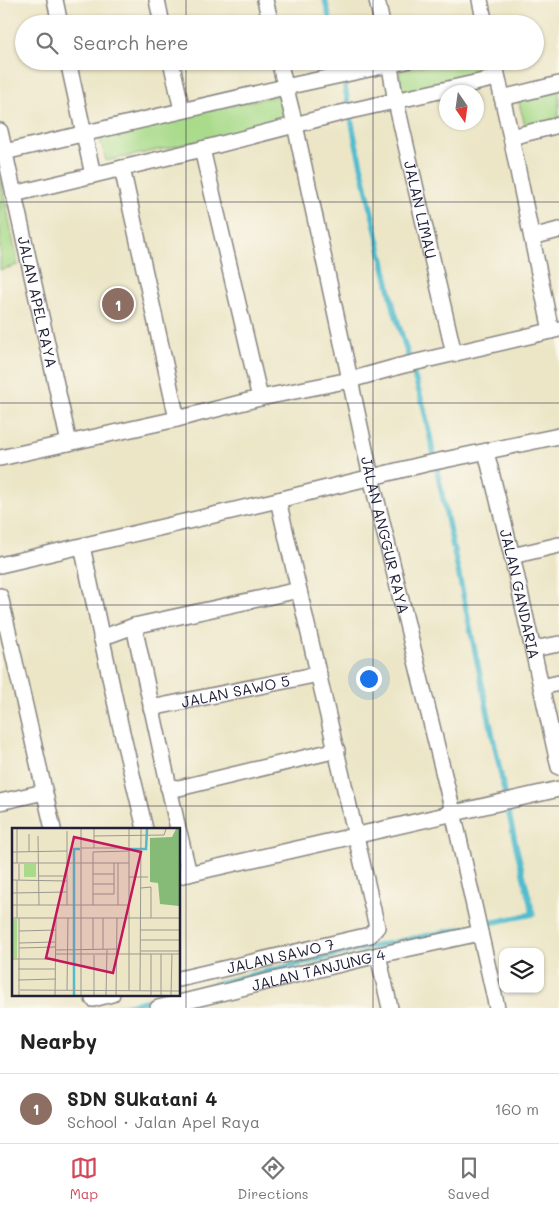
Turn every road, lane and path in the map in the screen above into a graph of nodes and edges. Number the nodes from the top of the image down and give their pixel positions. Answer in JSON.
{"nodes":[{"id":1,"x":55,"y":0,"type":"edge"},
{"id":2,"x":157,"y":0,"type":"edge"},
{"id":3,"x":265,"y":0,"type":"edge"},
{"id":4,"x":377,"y":0,"type":"edge"},
{"id":5,"x":485,"y":1,"type":"edge"},
{"id":6,"x":58,"y":15,"type":"edge"},
{"id":7,"x":160,"y":15,"type":"edge"},
{"id":8,"x":269,"y":15,"type":"edge"},
{"id":9,"x":380,"y":15,"type":"edge"},
{"id":10,"x":485,"y":15,"type":"edge"},
{"id":11,"x":70,"y":70,"type":"edge"},
{"id":12,"x":173,"y":70,"type":"edge"},
{"id":13,"x":281,"y":70,"type":"edge"},
{"id":14,"x":360,"y":70,"type":"edge"},
{"id":15,"x":391,"y":70,"type":"edge"},
{"id":16,"x":496,"y":70,"type":"edge"},
{"id":17,"x":497,"y":78,"type":"junction"},
{"id":18,"x":559,"y":84,"type":"edge"},
{"id":19,"x":285,"y":87,"type":"junction"},
{"id":20,"x":502,"y":98,"type":"junction"},
{"id":21,"x":396,"y":102,"type":"junction"},
{"id":22,"x":182,"y":110,"type":"junction"},
{"id":23,"x":295,"y":125,"type":"junction"},
{"id":24,"x":559,"y":125,"type":"edge"},
{"id":25,"x":0,"y":131,"type":"edge"},
{"id":26,"x":84,"y":133,"type":"junction"},
{"id":27,"x":511,"y":138,"type":"junction"},
{"id":28,"x":202,"y":149,"type":"junction"},
{"id":29,"x":2,"y":152,"type":"edge"},
{"id":30,"x":122,"y":168,"type":"junction"},
{"id":31,"x":94,"y":174,"type":"junction"},
{"id":32,"x":14,"y":194,"type":"junction"},
{"id":33,"x":559,"y":230,"type":"edge"},
{"id":34,"x":532,"y":237,"type":"junction"},
{"id":35,"x":555,"y":330,"type":"edge"},
{"id":36,"x":454,"y":354,"type":"junction"},
{"id":37,"x":350,"y":380,"type":"junction"},
{"id":38,"x":260,"y":398,"type":"junction"},
{"id":39,"x":177,"y":419,"type":"junction"},
{"id":40,"x":559,"y":436,"type":"edge"},
{"id":41,"x":69,"y":443,"type":"junction"},
{"id":42,"x":486,"y":452,"type":"junction"},
{"id":43,"x":0,"y":458,"type":"edge"},
{"id":44,"x":371,"y":477,"type":"junction"},
{"id":45,"x":278,"y":500,"type":"junction"},
{"id":46,"x":559,"y":545,"type":"edge"},
{"id":47,"x":82,"y":546,"type":"junction"},
{"id":48,"x":512,"y":556,"type":"junction"},
{"id":49,"x":0,"y":564,"type":"edge"},
{"id":50,"x":300,"y":590,"type":"junction"},
{"id":51,"x":0,"y":596,"type":"edge"},
{"id":52,"x":134,"y":626,"type":"junction"},
{"id":53,"x":101,"y":638,"type":"junction"},
{"id":54,"x":559,"y":644,"type":"edge"},
{"id":55,"x":533,"y":649,"type":"junction"},
{"id":56,"x":319,"y":674,"type":"junction"},
{"id":57,"x":559,"y":684,"type":"edge"},
{"id":58,"x":542,"y":687,"type":"junction"},
{"id":59,"x":151,"y":708,"type":"junction"},
{"id":60,"x":337,"y":750,"type":"junction"},
{"id":61,"x":559,"y":766,"type":"edge"},
{"id":62,"x":174,"y":787,"type":"junction"},
{"id":63,"x":559,"y":789,"type":"edge"},
{"id":64,"x":44,"y":792,"type":"junction"},
{"id":65,"x":0,"y":802,"type":"edge"},
{"id":66,"x":453,"y":812,"type":"junction"},
{"id":67,"x":53,"y":828,"type":"edge"},
{"id":68,"x":145,"y":828,"type":"edge"},
{"id":69,"x":178,"y":828,"type":"edge"},
{"id":70,"x":356,"y":835,"type":"junction"},
{"id":71,"x":180,"y":846,"type":"edge"},
{"id":72,"x":184,"y":875,"type":"edge"},
{"id":73,"x":478,"y":925,"type":"junction"},
{"id":74,"x":378,"y":955,"type":"junction"},
{"id":75,"x":180,"y":979,"type":"edge"},
{"id":76,"x":107,"y":996,"type":"edge"},
{"id":77,"x":94,"y":1001,"type":"edge"},
{"id":78,"x":158,"y":1008,"type":"edge"},
{"id":79,"x":390,"y":1008,"type":"edge"},
{"id":80,"x":497,"y":1008,"type":"edge"}],
"edges":[{"from":1,"to":6,"type":"street"},
{"from":2,"to":7,"type":"street"},
{"from":3,"to":8,"type":"street"},
{"from":4,"to":9,"type":"street"},
{"from":5,"to":10,"type":"street"},
{"from":11,"to":26,"type":"street"},
{"from":12,"to":22,"type":"street"},
{"from":13,"to":19,"type":"street","name":"JALAN ANGGUR RAYA"},
{"from":14,"to":19,"type":"street"},
{"from":15,"to":21,"type":"street","name":"JALAN LIMAU"},
{"from":16,"to":17,"type":"street"},
{"from":17,"to":20,"type":"street"},
{"from":17,"to":21,"type":"street"},
{"from":18,"to":20,"type":"street"},
{"from":19,"to":22,"type":"street"},
{"from":19,"to":23,"type":"street","name":"JALAN ANGGUR RAYA"},
{"from":20,"to":27,"type":"street"},
{"from":21,"to":23,"type":"street"},
{"from":21,"to":36,"type":"street","name":"JALAN LIMAU"},
{"from":22,"to":26,"type":"street"},
{"from":23,"to":28,"type":"street"},
{"from":23,"to":37,"type":"street","name":"JALAN ANGGUR RAYA"},
{"from":24,"to":27,"type":"street"},
{"from":25,"to":29,"type":"street","name":"JALAN APEL RAYA"},
{"from":26,"to":29,"type":"street"},
{"from":26,"to":31,"type":"street"},
{"from":27,"to":34,"type":"street"},
{"from":28,"to":30,"type":"street"},
{"from":28,"to":38,"type":"street"},
{"from":29,"to":32,"type":"street","name":"JALAN APEL RAYA"},
{"from":30,"to":31,"type":"street"},
{"from":30,"to":39,"type":"street"},
{"from":31,"to":32,"type":"street"},
{"from":32,"to":41,"type":"street","name":"JALAN APEL RAYA"},
{"from":33,"to":34,"type":"street"},
{"from":34,"to":35,"type":"street"},
{"from":35,"to":36,"type":"street"},
{"from":36,"to":37,"type":"street"},
{"from":37,"to":38,"type":"street"},
{"from":37,"to":44,"type":"street","name":"JALAN ANGGUR RAYA"},
{"from":38,"to":39,"type":"street"},
{"from":39,"to":41,"type":"street"},
{"from":40,"to":42,"type":"street"},
{"from":41,"to":43,"type":"street"},
{"from":42,"to":44,"type":"street"},
{"from":42,"to":48,"type":"street","name":"JALAN GANDARIA"},
{"from":44,"to":45,"type":"street"},
{"from":44,"to":66,"type":"street","name":"JALAN ANGGUR RAYA"},
{"from":45,"to":47,"type":"street"},
{"from":45,"to":50,"type":"street"},
{"from":46,"to":48,"type":"street"},
{"from":47,"to":49,"type":"street"},
{"from":47,"to":53,"type":"street"},
{"from":48,"to":55,"type":"street","name":"JALAN GANDARIA"},
{"from":50,"to":52,"type":"street"},
{"from":50,"to":56,"type":"street"},
{"from":51,"to":64,"type":"street"},
{"from":52,"to":53,"type":"street"},
{"from":52,"to":59,"type":"street"},
{"from":53,"to":68,"type":"street"},
{"from":54,"to":55,"type":"street"},
{"from":55,"to":58,"type":"street","name":"JALAN GANDARIA"},
{"from":56,"to":59,"type":"street","name":"JALAN SAWO 5"},
{"from":56,"to":60,"type":"street"},
{"from":57,"to":58,"type":"street"},
{"from":58,"to":61,"type":"street","name":"JALAN GANDARIA"},
{"from":59,"to":62,"type":"street"},
{"from":60,"to":62,"type":"street"},
{"from":60,"to":70,"type":"street"},
{"from":62,"to":69,"type":"street"},
{"from":63,"to":66,"type":"street"},
{"from":64,"to":65,"type":"street"},
{"from":64,"to":67,"type":"street"},
{"from":66,"to":70,"type":"street"},
{"from":66,"to":73,"type":"street","name":"JALAN ANGGUR RAYA"},
{"from":70,"to":72,"type":"street"},
{"from":70,"to":75,"type":"street","name":"JALAN SAWO 7"},
{"from":71,"to":72,"type":"street"},
{"from":73,"to":74,"type":"street","name":"JALAN TANJUNG 4"},
{"from":73,"to":80,"type":"street","name":"JALAN ANGGUR RAYA"},
{"from":74,"to":78,"type":"street","name":"JALAN TANJUNG 4"},
{"from":74,"to":79,"type":"street"},
{"from":76,"to":77,"type":"street"}]}
